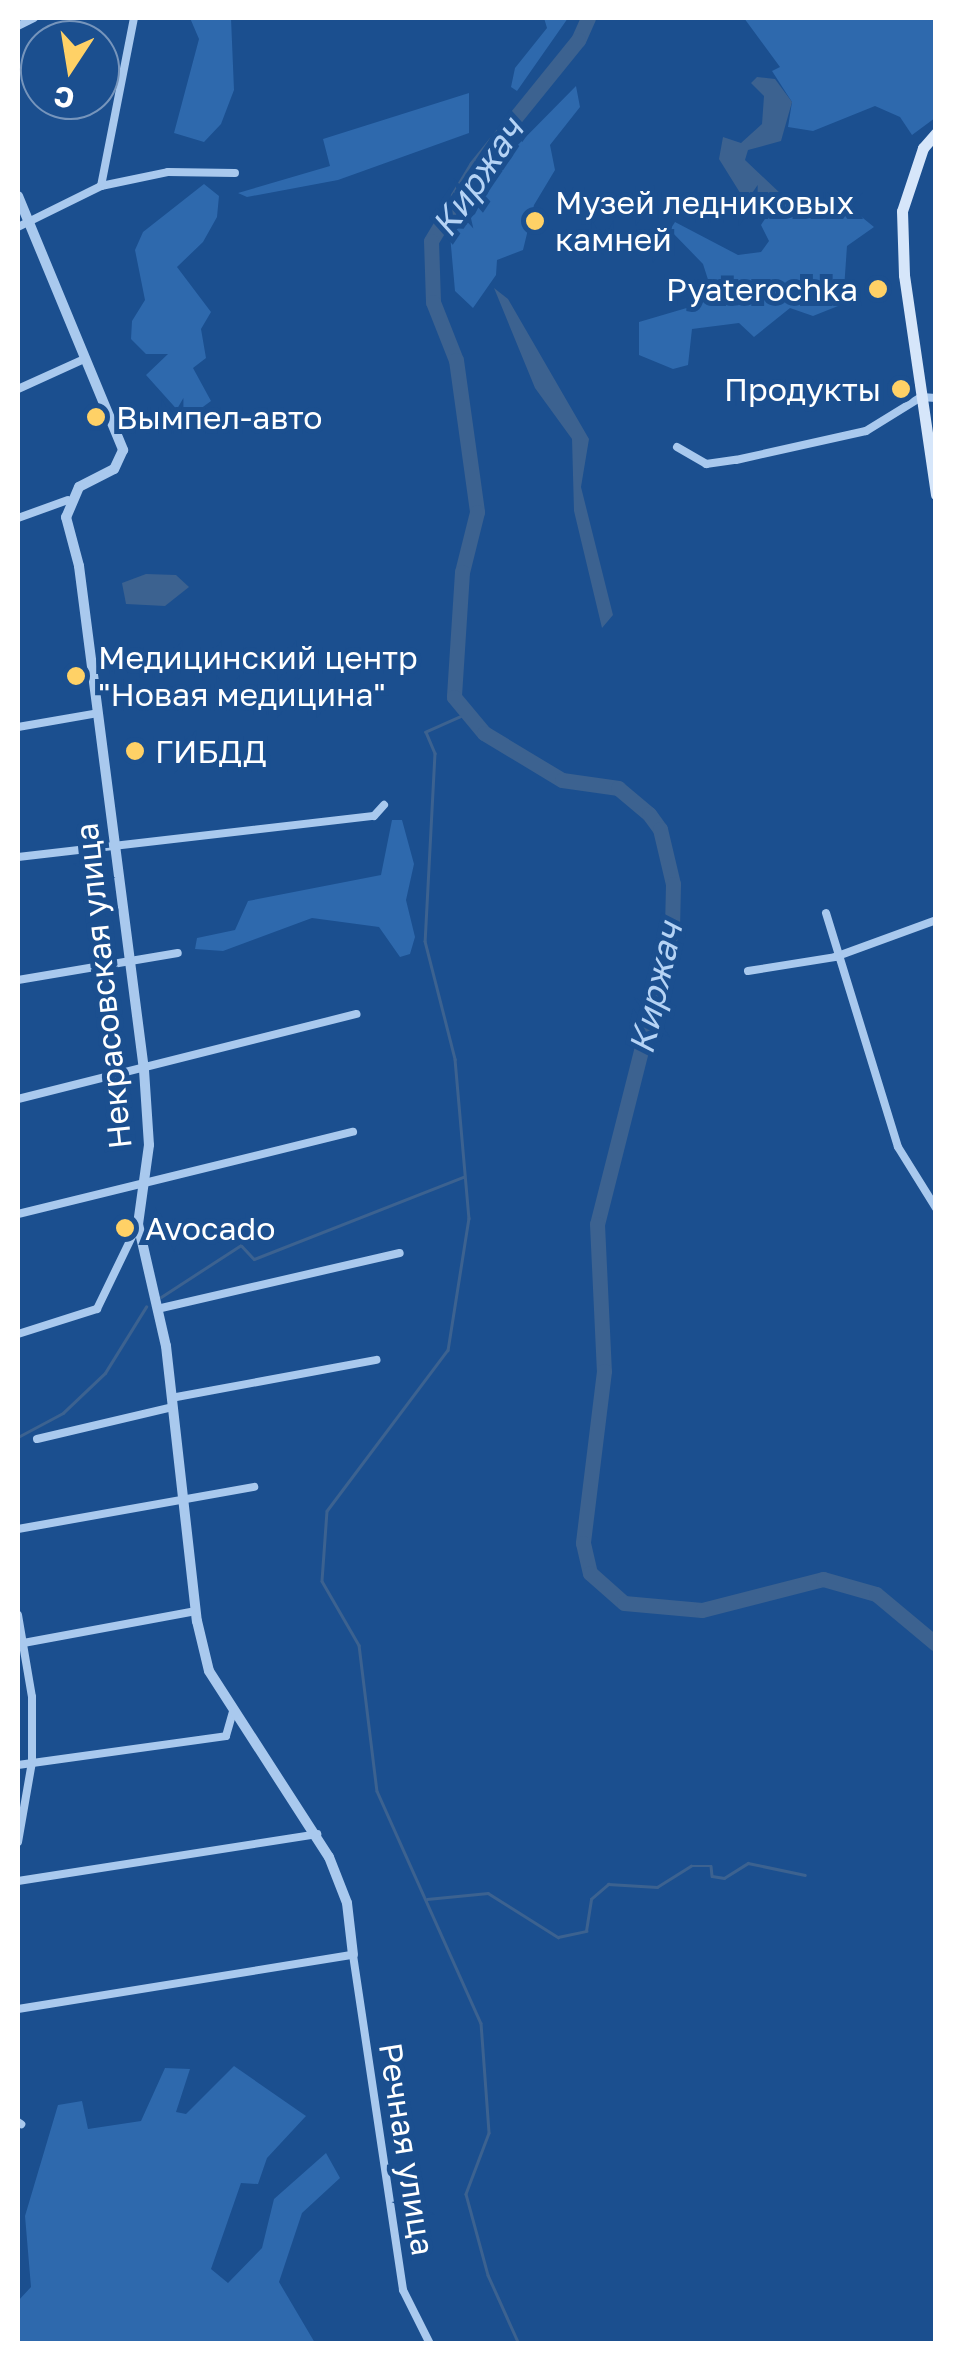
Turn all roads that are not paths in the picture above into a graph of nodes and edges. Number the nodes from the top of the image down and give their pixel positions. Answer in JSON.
{"nodes":[{"id":1,"x":34,"y":18,"type":"edge"},
{"id":2,"x":134,"y":18,"type":"edge"},
{"id":3,"x":18,"y":26,"type":"edge"},
{"id":4,"x":936,"y":133,"type":"edge"},
{"id":5,"x":235,"y":173,"type":"dead end"},
{"id":6,"x":101,"y":186,"type":"junction"},
{"id":7,"x":18,"y":196,"type":"edge"},
{"id":8,"x":30,"y":221,"type":"junction"},
{"id":9,"x":18,"y":227,"type":"edge"},
{"id":10,"x":82,"y":360,"type":"junction"},
{"id":11,"x":18,"y":389,"type":"edge"},
{"id":12,"x":921,"y":398,"type":"junction"},
{"id":13,"x":936,"y":398,"type":"edge"},
{"id":14,"x":677,"y":447,"type":"dead end"},
{"id":15,"x":936,"y":495,"type":"edge"},
{"id":16,"x":68,"y":500,"type":"junction"},
{"id":17,"x":18,"y":518,"type":"edge"},
{"id":18,"x":98,"y":713,"type":"junction"},
{"id":19,"x":18,"y":727,"type":"edge"},
{"id":20,"x":384,"y":805,"type":"dead end"},
{"id":21,"x":112,"y":845,"type":"junction"},
{"id":22,"x":18,"y":857,"type":"edge"},
{"id":23,"x":826,"y":912,"type":"dead end"},
{"id":24,"x":936,"y":920,"type":"edge"},
{"id":25,"x":178,"y":953,"type":"dead end"},
{"id":26,"x":836,"y":958,"type":"junction"},
{"id":27,"x":128,"y":963,"type":"junction"},
{"id":28,"x":748,"y":971,"type":"dead end"},
{"id":29,"x":18,"y":980,"type":"edge"},
{"id":30,"x":357,"y":1014,"type":"dead end"},
{"id":31,"x":144,"y":1070,"type":"junction"},
{"id":32,"x":18,"y":1099,"type":"edge"},
{"id":33,"x":353,"y":1132,"type":"dead end"},
{"id":34,"x":147,"y":1178,"type":"junction"},
{"id":35,"x":936,"y":1208,"type":"edge"},
{"id":36,"x":18,"y":1214,"type":"edge"},
{"id":37,"x":138,"y":1224,"type":"junction"},
{"id":38,"x":400,"y":1253,"type":"dead end"},
{"id":39,"x":157,"y":1309,"type":"junction"},
{"id":40,"x":18,"y":1334,"type":"edge"},
{"id":41,"x":377,"y":1360,"type":"dead end"},
{"id":42,"x":172,"y":1402,"type":"junction"},
{"id":43,"x":37,"y":1439,"type":"dead end"},
{"id":44,"x":254,"y":1488,"type":"dead end"},
{"id":45,"x":184,"y":1500,"type":"junction"},
{"id":46,"x":18,"y":1528,"type":"edge"},
{"id":47,"x":196,"y":1611,"type":"junction"},
{"id":48,"x":18,"y":1615,"type":"edge"},
{"id":49,"x":20,"y":1644,"type":"edge"},
{"id":50,"x":234,"y":1712,"type":"junction"},
{"id":51,"x":32,"y":1762,"type":"junction"},
{"id":52,"x":18,"y":1765,"type":"edge"},
{"id":53,"x":316,"y":1834,"type":"junction"},
{"id":54,"x":18,"y":1842,"type":"edge"},
{"id":55,"x":18,"y":1881,"type":"edge"},
{"id":56,"x":353,"y":1956,"type":"junction"},
{"id":57,"x":18,"y":2010,"type":"edge"},
{"id":58,"x":430,"y":2344,"type":"edge"}],
"edges":[{"from":1,"to":3,"type":"street"},
{"from":2,"to":6,"type":"street"},
{"from":4,"to":12,"type":"main road"},
{"from":5,"to":6,"type":"street"},
{"from":6,"to":8,"type":"street"},
{"from":7,"to":8,"type":"street"},
{"from":8,"to":9,"type":"street"},
{"from":8,"to":10,"type":"street"},
{"from":10,"to":11,"type":"street"},
{"from":10,"to":16,"type":"street"},
{"from":12,"to":13,"type":"street"},
{"from":12,"to":14,"type":"street"},
{"from":12,"to":15,"type":"main road"},
{"from":16,"to":17,"type":"street"},
{"from":16,"to":18,"type":"street","name":"Некрасовская улица"},
{"from":18,"to":19,"type":"street"},
{"from":18,"to":21,"type":"street","name":"Некрасовская улица"},
{"from":20,"to":21,"type":"street"},
{"from":21,"to":22,"type":"street"},
{"from":21,"to":27,"type":"street","name":"Некрасовская улица"},
{"from":23,"to":26,"type":"street"},
{"from":24,"to":26,"type":"street"},
{"from":25,"to":27,"type":"street"},
{"from":26,"to":28,"type":"street"},
{"from":26,"to":35,"type":"street"},
{"from":27,"to":29,"type":"street"},
{"from":27,"to":31,"type":"street","name":"Некрасовская улица"},
{"from":30,"to":31,"type":"street"},
{"from":31,"to":32,"type":"street"},
{"from":31,"to":34,"type":"street","name":"Некрасовская улица"},
{"from":33,"to":34,"type":"street"},
{"from":34,"to":36,"type":"street"},
{"from":34,"to":37,"type":"street","name":"Некрасовская улица"},
{"from":37,"to":39,"type":"street","name":"Некрасовская улица"},
{"from":37,"to":40,"type":"street"},
{"from":38,"to":39,"type":"street"},
{"from":39,"to":42,"type":"street","name":"Некрасовская улица"},
{"from":41,"to":42,"type":"street"},
{"from":42,"to":43,"type":"street"},
{"from":42,"to":45,"type":"street","name":"Некрасовская улица"},
{"from":44,"to":45,"type":"street"},
{"from":45,"to":46,"type":"street"},
{"from":45,"to":47,"type":"street","name":"Некрасовская улица"},
{"from":47,"to":49,"type":"street"},
{"from":47,"to":50,"type":"street","name":"Некрасовская улица"},
{"from":48,"to":49,"type":"street"},
{"from":49,"to":51,"type":"street"},
{"from":50,"to":51,"type":"street"},
{"from":50,"to":53,"type":"street","name":"Некрасовская улица"},
{"from":51,"to":52,"type":"street"},
{"from":51,"to":54,"type":"street"},
{"from":53,"to":55,"type":"street"},
{"from":53,"to":56,"type":"street","name":"Некрасовская улица"},
{"from":56,"to":57,"type":"street"},
{"from":56,"to":58,"type":"street","name":"Речная улица"}]}
